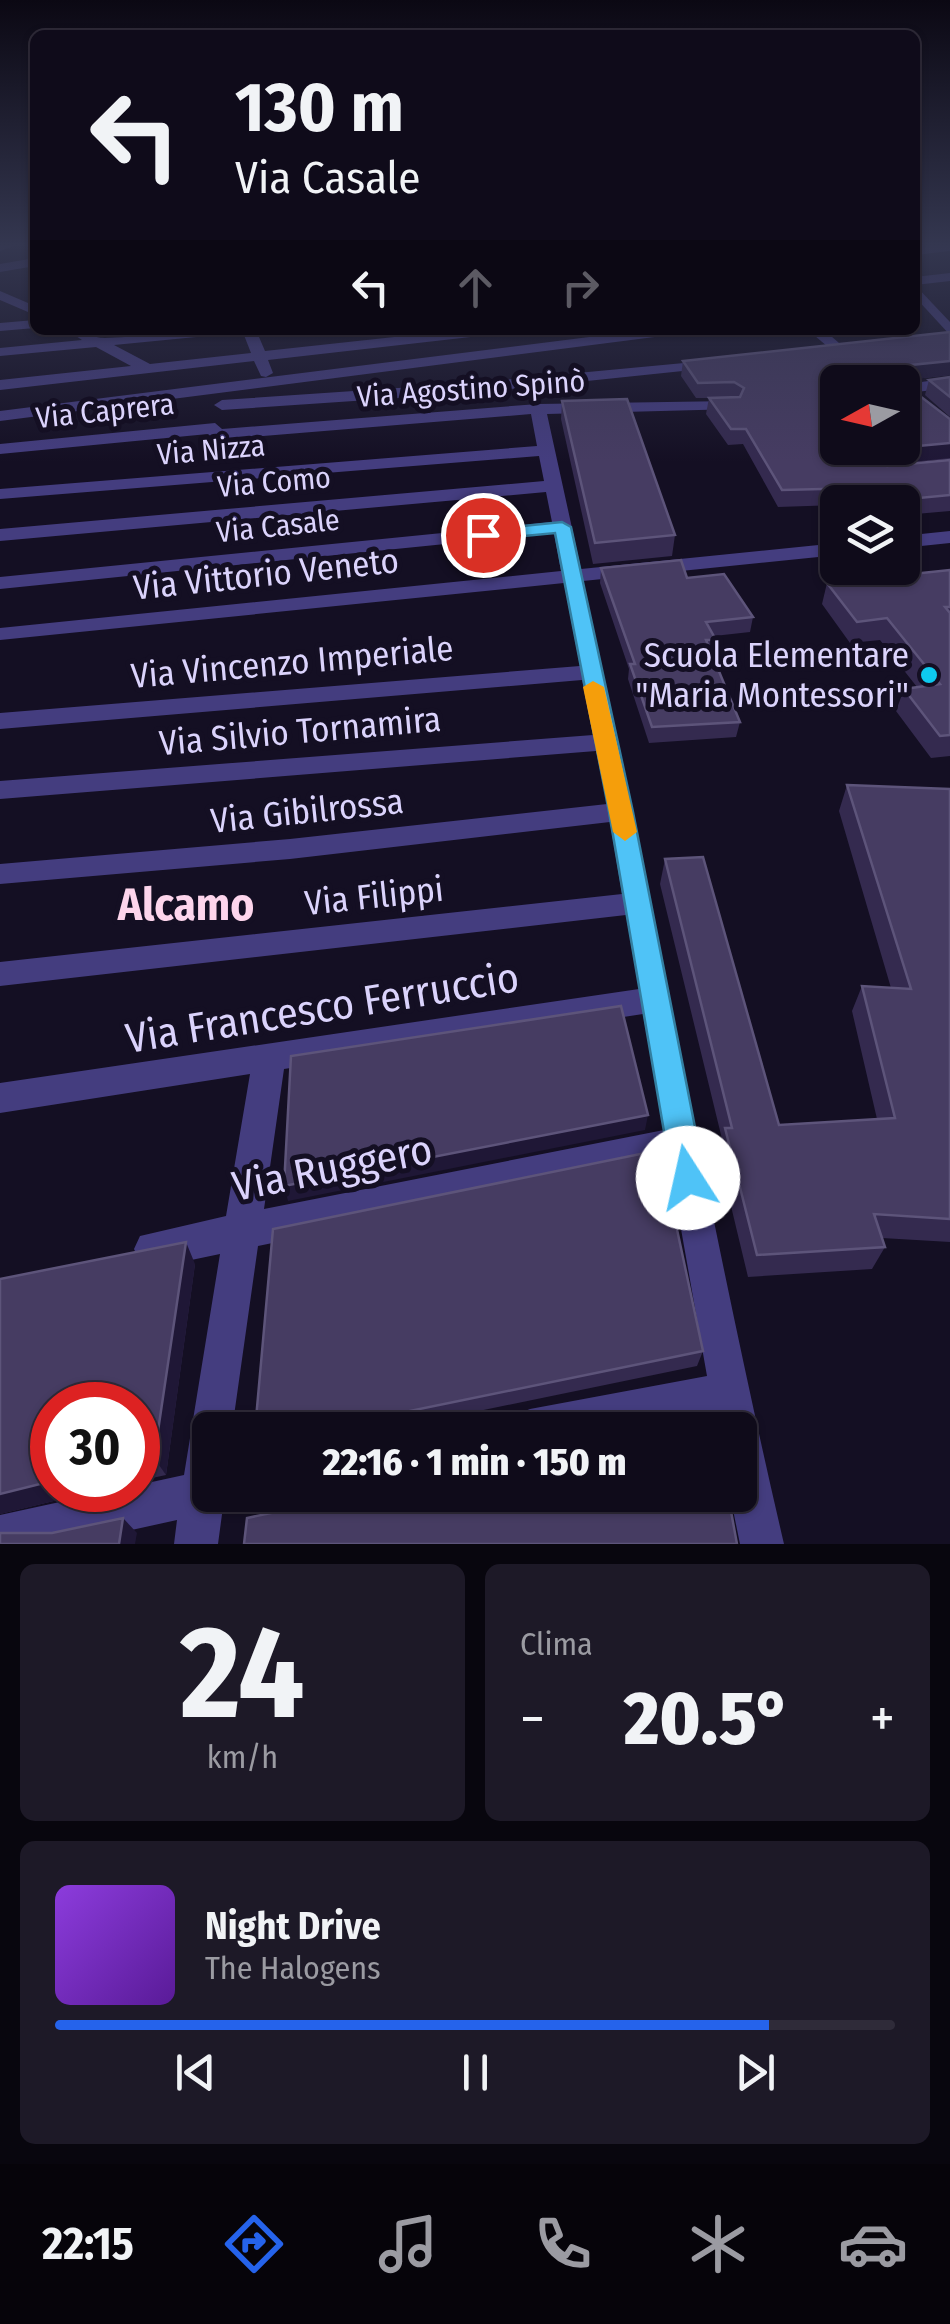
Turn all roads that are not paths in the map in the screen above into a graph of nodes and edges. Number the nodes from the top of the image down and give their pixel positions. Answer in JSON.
{"nodes":[{"id":1,"x":30,"y":324,"type":"edge"},
{"id":2,"x":0,"y":327,"type":"edge"},
{"id":3,"x":84,"y":335,"type":"edge"},
{"id":4,"x":178,"y":335,"type":"edge"},
{"id":5,"x":251,"y":335,"type":"edge"},
{"id":6,"x":456,"y":335,"type":"edge"},
{"id":7,"x":639,"y":335,"type":"edge"},
{"id":8,"x":821,"y":335,"type":"edge"},
{"id":9,"x":950,"y":335,"type":"edge"},
{"id":10,"x":932,"y":340,"type":"edge"},
{"id":11,"x":99,"y":343,"type":"junction"},
{"id":12,"x":858,"y":347,"type":"edge"},
{"id":13,"x":839,"y":349,"type":"junction"},
{"id":14,"x":0,"y":352,"type":"edge"},
{"id":15,"x":821,"y":352,"type":"edge"},
{"id":16,"x":260,"y":359,"type":"junction"},
{"id":17,"x":732,"y":362,"type":"edge"},
{"id":18,"x":151,"y":370,"type":"junction"},
{"id":19,"x":269,"y":382,"type":"junction"},
{"id":20,"x":950,"y":383,"type":"edge"},
{"id":21,"x":0,"y":385,"type":"edge"},
{"id":22,"x":674,"y":388,"type":"junction"},
{"id":23,"x":208,"y":392,"type":"junction"},
{"id":24,"x":222,"y":405,"type":"junction"},
{"id":25,"x":732,"y":406,"type":"edge"},
{"id":26,"x":538,"y":409,"type":"junction"},
{"id":27,"x":0,"y":416,"type":"edge"},
{"id":28,"x":950,"y":430,"type":"edge"},
{"id":29,"x":0,"y":449,"type":"edge"},
{"id":30,"x":216,"y":450,"type":"junction"},
{"id":31,"x":547,"y":450,"type":"junction"},
{"id":32,"x":554,"y":486,"type":"junction"},
{"id":33,"x":0,"y":494,"type":"edge"},
{"id":34,"x":562,"y":527,"type":"junction"},
{"id":35,"x":0,"y":535,"type":"edge"},
{"id":36,"x":950,"y":537,"type":"edge"},
{"id":37,"x":920,"y":540,"type":"edge"},
{"id":38,"x":820,"y":550,"type":"edge"},
{"id":39,"x":574,"y":575,"type":"junction"},
{"id":40,"x":0,"y":582,"type":"edge"},
{"id":41,"x":0,"y":634,"type":"edge"},
{"id":42,"x":590,"y":672,"type":"junction"},
{"id":43,"x":0,"y":720,"type":"edge"},
{"id":44,"x":605,"y":742,"type":"junction"},
{"id":45,"x":0,"y":790,"type":"edge"},
{"id":46,"x":621,"y":812,"type":"junction"},
{"id":47,"x":0,"y":874,"type":"edge"},
{"id":48,"x":638,"y":903,"type":"junction"},
{"id":49,"x":0,"y":974,"type":"edge"},
{"id":50,"x":656,"y":999,"type":"junction"},
{"id":51,"x":269,"y":1059,"type":"junction"},
{"id":52,"x":0,"y":1098,"type":"edge"},
{"id":53,"x":682,"y":1142,"type":"junction"},
{"id":54,"x":242,"y":1232,"type":"junction"},
{"id":55,"x":112,"y":1258,"type":"edge"},
{"id":56,"x":733,"y":1411,"type":"edge"},
{"id":57,"x":213,"y":1412,"type":"edge"},
{"id":58,"x":192,"y":1495,"type":"edge"},
{"id":59,"x":203,"y":1512,"type":"edge"},
{"id":60,"x":755,"y":1512,"type":"edge"},
{"id":61,"x":0,"y":1538,"type":"edge"},
{"id":62,"x":196,"y":1544,"type":"edge"},
{"id":63,"x":762,"y":1544,"type":"edge"}],
"edges":[{"from":1,"to":2,"type":"street"},
{"from":3,"to":11,"type":"street"},
{"from":4,"to":11,"type":"street"},
{"from":5,"to":16,"type":"street"},
{"from":6,"to":16,"type":"street"},
{"from":7,"to":19,"type":"street"},
{"from":8,"to":13,"type":"street"},
{"from":9,"to":10,"type":"street"},
{"from":11,"to":14,"type":"street"},
{"from":11,"to":18,"type":"street"},
{"from":12,"to":13,"type":"street"},
{"from":13,"to":15,"type":"street"},
{"from":16,"to":18,"type":"street"},
{"from":16,"to":19,"type":"street"},
{"from":17,"to":22,"type":"street"},
{"from":18,"to":21,"type":"street"},
{"from":18,"to":23,"type":"street"},
{"from":19,"to":23,"type":"street"},
{"from":20,"to":28,"type":"street"},
{"from":22,"to":24,"type":"street"},
{"from":22,"to":25,"type":"street","name":"Via Agostino Spinò"},
{"from":22,"to":26,"type":"street","name":"Via Agostino Spinò"},
{"from":23,"to":24,"type":"street"},
{"from":23,"to":27,"type":"street"},
{"from":24,"to":30,"type":"street"},
{"from":26,"to":30,"type":"street","name":"Via Agostino Spinò"},
{"from":26,"to":31,"type":"street"},
{"from":29,"to":30,"type":"street","name":"Via Caprera"},
{"from":30,"to":31,"type":"street","name":"Via Nizza"},
{"from":30,"to":33,"type":"street","name":"Via Nizza"},
{"from":31,"to":32,"type":"street"},
{"from":32,"to":34,"type":"street"},
{"from":32,"to":35,"type":"street","name":"Via Como"},
{"from":34,"to":39,"type":"street"},
{"from":34,"to":40,"type":"street","name":"Via Casale"},
{"from":36,"to":37,"type":"street"},
{"from":38,"to":39,"type":"street","name":"Via Vittorio Veneto"},
{"from":39,"to":41,"type":"street","name":"Via Vittorio Veneto"},
{"from":39,"to":42,"type":"street"},
{"from":42,"to":43,"type":"street","name":"Via Vincenzo Imperiale"},
{"from":42,"to":44,"type":"street"},
{"from":44,"to":45,"type":"street","name":"Via Silvio Tornamira"},
{"from":44,"to":46,"type":"street"},
{"from":46,"to":47,"type":"street","name":"Via Gibilrossa"},
{"from":46,"to":48,"type":"street"},
{"from":48,"to":49,"type":"street","name":"Via Filippi"},
{"from":48,"to":50,"type":"street"},
{"from":50,"to":51,"type":"street","name":"Via Francesco Ferruccio"},
{"from":50,"to":53,"type":"street"},
{"from":51,"to":52,"type":"street","name":"Via Francesco Ferruccio"},
{"from":51,"to":54,"type":"street"},
{"from":53,"to":54,"type":"street","name":"Via Ruggero"},
{"from":53,"to":56,"type":"street"},
{"from":54,"to":55,"type":"street","name":"Via Ruggero"},
{"from":54,"to":57,"type":"street"},
{"from":58,"to":61,"type":"street"},
{"from":59,"to":62,"type":"street"},
{"from":60,"to":63,"type":"street"}]}
